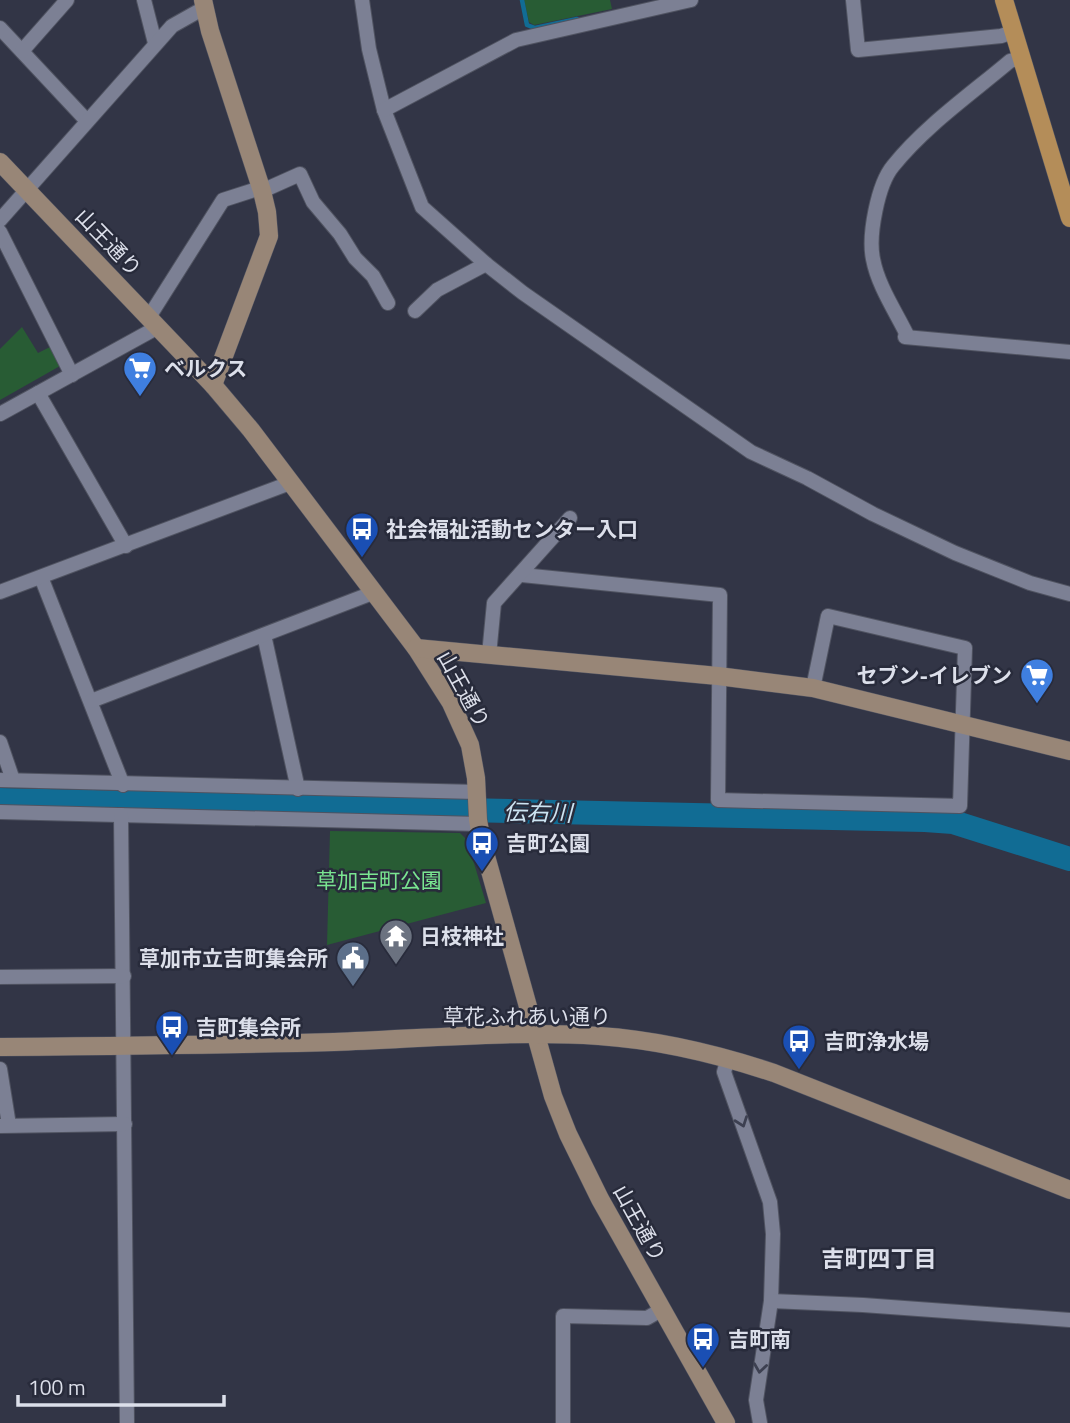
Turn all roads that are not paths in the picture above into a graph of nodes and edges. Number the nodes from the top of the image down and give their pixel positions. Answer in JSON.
{"nodes":[{"id":1,"x":67,"y":0,"type":"edge"},
{"id":2,"x":144,"y":0,"type":"edge"},
{"id":3,"x":362,"y":0,"type":"edge"},
{"id":4,"x":691,"y":0,"type":"edge"},
{"id":5,"x":853,"y":0,"type":"edge"},
{"id":6,"x":1004,"y":0,"type":"edge"},
{"id":7,"x":204,"y":4,"type":"edge"},
{"id":8,"x":0,"y":28,"type":"edge"},
{"id":9,"x":1013,"y":32,"type":"junction"},
{"id":10,"x":155,"y":43,"type":"junction"},
{"id":11,"x":22,"y":51,"type":"junction"},
{"id":12,"x":1021,"y":58,"type":"junction"},
{"id":13,"x":384,"y":110,"type":"junction"},
{"id":14,"x":87,"y":121,"type":"junction"},
{"id":15,"x":0,"y":162,"type":"edge"},
{"id":16,"x":27,"y":189,"type":"junction"},
{"id":17,"x":261,"y":190,"type":"junction"},
{"id":18,"x":1070,"y":218,"type":"edge"},
{"id":19,"x":0,"y":220,"type":"edge"},
{"id":20,"x":0,"y":232,"type":"edge"},
{"id":21,"x":486,"y":264,"type":"junction"},
{"id":22,"x":388,"y":303,"type":"dead end"},
{"id":23,"x":415,"y":311,"type":"dead end"},
{"id":24,"x":154,"y":322,"type":"junction"},
{"id":25,"x":1070,"y":352,"type":"edge"},
{"id":26,"x":72,"y":375,"type":"junction"},
{"id":27,"x":214,"y":385,"type":"junction"},
{"id":28,"x":38,"y":393,"type":"junction"},
{"id":29,"x":0,"y":414,"type":"edge"},
{"id":30,"x":290,"y":483,"type":"junction"},
{"id":31,"x":570,"y":518,"type":"dead end"},
{"id":32,"x":126,"y":545,"type":"junction"},
{"id":33,"x":522,"y":575,"type":"junction"},
{"id":34,"x":41,"y":577,"type":"junction"},
{"id":35,"x":0,"y":592,"type":"edge"},
{"id":36,"x":375,"y":593,"type":"junction"},
{"id":37,"x":1070,"y":594,"type":"edge"},
{"id":38,"x":264,"y":635,"type":"junction"},
{"id":39,"x":416,"y":648,"type":"junction"},
{"id":40,"x":489,"y":655,"type":"junction"},
{"id":41,"x":719,"y":676,"type":"junction"},
{"id":42,"x":814,"y":688,"type":"junction"},
{"id":43,"x":91,"y":701,"type":"junction"},
{"id":44,"x":962,"y":724,"type":"junction"},
{"id":45,"x":0,"y":742,"type":"edge"},
{"id":46,"x":1070,"y":751,"type":"edge"},
{"id":47,"x":7,"y":780,"type":"edge"},
{"id":48,"x":122,"y":785,"type":"junction"},
{"id":49,"x":298,"y":789,"type":"junction"},
{"id":50,"x":478,"y":797,"type":"junction"},
{"id":51,"x":0,"y":812,"type":"edge"},
{"id":52,"x":121,"y":815,"type":"junction"},
{"id":53,"x":478,"y":822,"type":"junction"},
{"id":54,"x":124,"y":976,"type":"junction"},
{"id":55,"x":0,"y":977,"type":"edge"},
{"id":56,"x":537,"y":1035,"type":"junction"},
{"id":57,"x":123,"y":1046,"type":"junction"},
{"id":58,"x":0,"y":1047,"type":"edge"},
{"id":59,"x":728,"y":1058,"type":"junction"},
{"id":60,"x":0,"y":1069,"type":"edge"},
{"id":61,"x":125,"y":1124,"type":"junction"},
{"id":62,"x":4,"y":1126,"type":"edge"},
{"id":63,"x":1070,"y":1190,"type":"edge"},
{"id":64,"x":771,"y":1301,"type":"junction"},
{"id":65,"x":662,"y":1310,"type":"junction"},
{"id":66,"x":1070,"y":1320,"type":"edge"},
{"id":67,"x":127,"y":1423,"type":"edge"},
{"id":68,"x":563,"y":1423,"type":"edge"},
{"id":69,"x":726,"y":1423,"type":"edge"},
{"id":70,"x":760,"y":1423,"type":"edge"}],
"edges":[{"from":1,"to":11,"type":"street"},
{"from":2,"to":10,"type":"street"},
{"from":3,"to":13,"type":"street"},
{"from":4,"to":13,"type":"street"},
{"from":5,"to":9,"type":"street"},
{"from":6,"to":9,"type":"main road"},
{"from":7,"to":10,"type":"street"},
{"from":7,"to":17,"type":"street"},
{"from":8,"to":11,"type":"street"},
{"from":9,"to":12,"type":"main road"},
{"from":10,"to":14,"type":"street"},
{"from":11,"to":14,"type":"street"},
{"from":12,"to":18,"type":"main road"},
{"from":12,"to":25,"type":"street"},
{"from":13,"to":21,"type":"street"},
{"from":14,"to":16,"type":"street"},
{"from":15,"to":16,"type":"street","name":"山王通り"},
{"from":16,"to":19,"type":"street"},
{"from":16,"to":24,"type":"street","name":"山王通り"},
{"from":17,"to":22,"type":"street"},
{"from":17,"to":24,"type":"street"},
{"from":17,"to":27,"type":"street"},
{"from":20,"to":26,"type":"street"},
{"from":21,"to":23,"type":"street"},
{"from":21,"to":37,"type":"street"},
{"from":24,"to":26,"type":"street"},
{"from":24,"to":27,"type":"street","name":"山王通り"},
{"from":26,"to":28,"type":"street"},
{"from":27,"to":30,"type":"street","name":"山王通り"},
{"from":28,"to":29,"type":"street"},
{"from":28,"to":32,"type":"street"},
{"from":30,"to":32,"type":"street"},
{"from":30,"to":36,"type":"street","name":"山王通り"},
{"from":31,"to":33,"type":"street"},
{"from":32,"to":34,"type":"street"},
{"from":33,"to":40,"type":"street"},
{"from":33,"to":41,"type":"street"},
{"from":34,"to":35,"type":"street"},
{"from":34,"to":43,"type":"street"},
{"from":36,"to":38,"type":"street"},
{"from":36,"to":39,"type":"street","name":"山王通り"},
{"from":38,"to":43,"type":"street"},
{"from":38,"to":49,"type":"street"},
{"from":39,"to":40,"type":"street"},
{"from":39,"to":50,"type":"street","name":"山王通り"},
{"from":40,"to":41,"type":"street"},
{"from":41,"to":42,"type":"street"},
{"from":41,"to":44,"type":"street"},
{"from":42,"to":44,"type":"street"},
{"from":42,"to":44,"type":"street"},
{"from":43,"to":48,"type":"street"},
{"from":44,"to":46,"type":"street"},
{"from":45,"to":47,"type":"street"},
{"from":47,"to":48,"type":"street"},
{"from":48,"to":49,"type":"street"},
{"from":49,"to":50,"type":"street"},
{"from":50,"to":53,"type":"street","name":"山王通り"},
{"from":51,"to":52,"type":"street"},
{"from":52,"to":53,"type":"street"},
{"from":52,"to":54,"type":"street"},
{"from":53,"to":56,"type":"street","name":"山王通り"},
{"from":54,"to":55,"type":"street"},
{"from":54,"to":57,"type":"street"},
{"from":56,"to":57,"type":"street","name":"草花ふれあい通り"},
{"from":56,"to":59,"type":"street","name":"草花ふれあい通り"},
{"from":56,"to":65,"type":"street","name":"山王通り"},
{"from":57,"to":58,"type":"street","name":"草花ふれあい通り"},
{"from":57,"to":61,"type":"street"},
{"from":59,"to":63,"type":"street","name":"草花ふれあい通り"},
{"from":59,"to":64,"type":"street","one_way":true},
{"from":60,"to":62,"type":"street"},
{"from":61,"to":62,"type":"street"},
{"from":61,"to":67,"type":"street"},
{"from":64,"to":66,"type":"street"},
{"from":64,"to":70,"type":"street","one_way":true},
{"from":65,"to":68,"type":"street"},
{"from":65,"to":69,"type":"street","name":"山王通り"}]}
